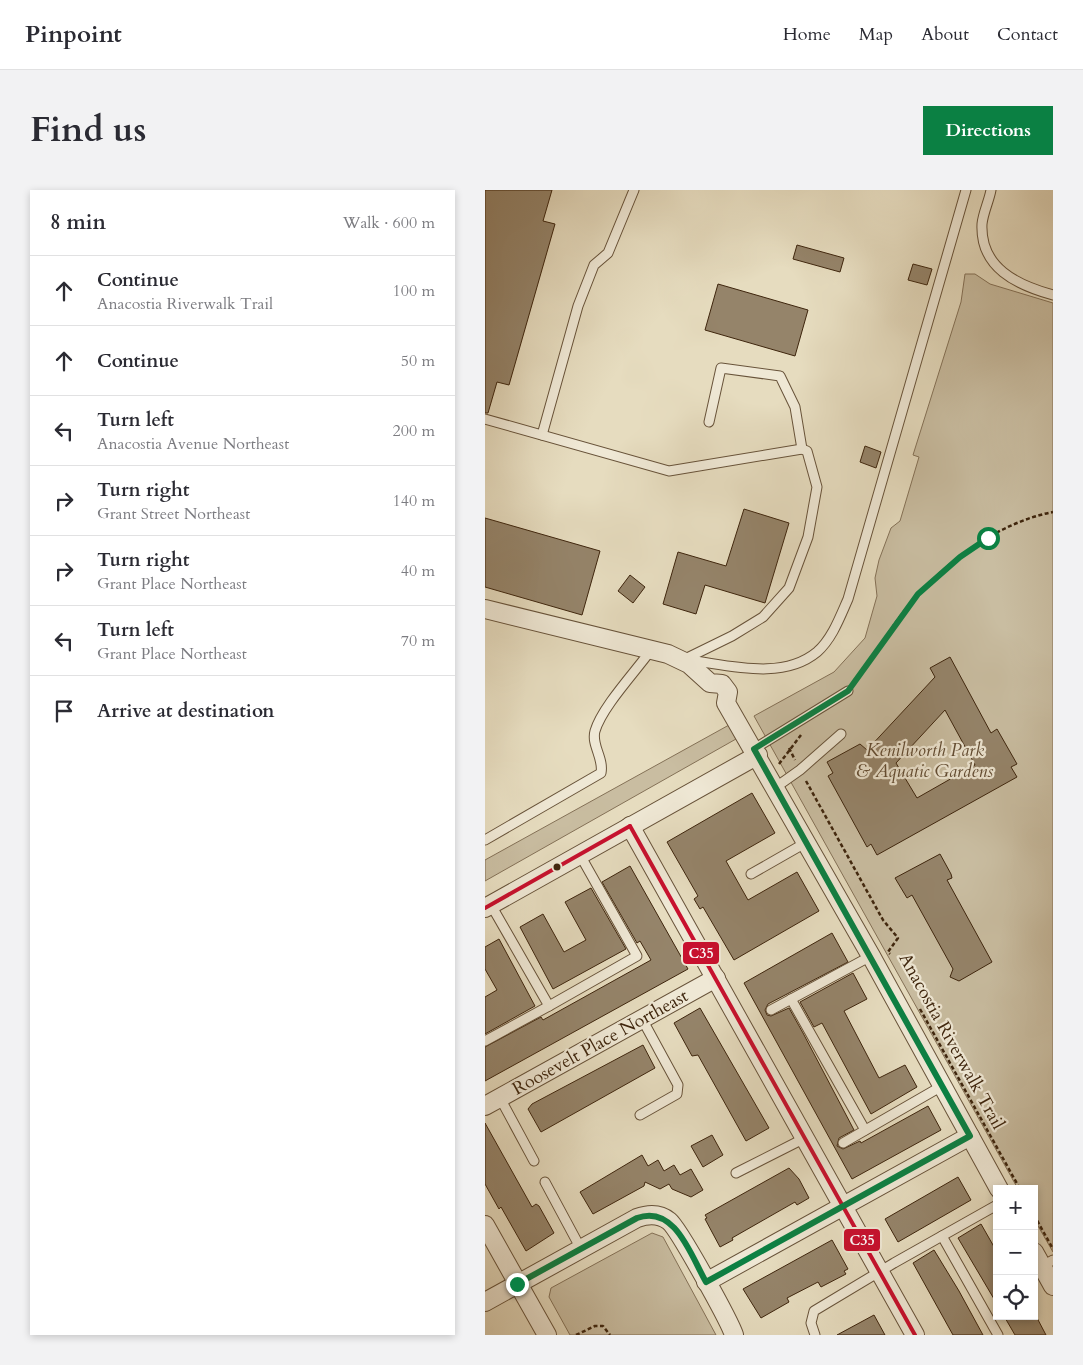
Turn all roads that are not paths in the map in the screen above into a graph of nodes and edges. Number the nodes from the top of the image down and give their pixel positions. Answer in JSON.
{"nodes":[{"id":1,"x":634,"y":190,"type":"edge"},
{"id":2,"x":966,"y":190,"type":"edge"},
{"id":3,"x":991,"y":190,"type":"edge"},
{"id":4,"x":1053,"y":295,"type":"edge"},
{"id":5,"x":485,"y":419,"type":"edge"},
{"id":6,"x":709,"y":422,"type":"dead end"},
{"id":7,"x":543,"y":435,"type":"junction"},
{"id":8,"x":802,"y":449,"type":"junction"},
{"id":9,"x":485,"y":609,"type":"edge"},
{"id":10,"x":651,"y":650,"type":"junction"},
{"id":11,"x":683,"y":660,"type":"junction"},
{"id":12,"x":848,"y":691,"type":"road end"},
{"id":13,"x":841,"y":734,"type":"dead end"},
{"id":14,"x":756,"y":752,"type":"junction"},
{"id":15,"x":776,"y":787,"type":"junction"},
{"id":16,"x":631,"y":826,"type":"junction"},
{"id":17,"x":485,"y":840,"type":"edge"},
{"id":18,"x":807,"y":842,"type":"junction"},
{"id":19,"x":580,"y":855,"type":"junction"},
{"id":20,"x":751,"y":874,"type":"dead end"},
{"id":21,"x":488,"y":906,"type":"edge"},
{"id":22,"x":871,"y":956,"type":"junction"},
{"id":23,"x":715,"y":978,"type":"junction"},
{"id":24,"x":791,"y":999,"type":"junction"},
{"id":25,"x":549,"y":1006,"type":"junction"},
{"id":26,"x":771,"y":1010,"type":"dead end"},
{"id":27,"x":642,"y":1019,"type":"junction"},
{"id":28,"x":485,"y":1041,"type":"edge"},
{"id":29,"x":942,"y":1086,"type":"junction"},
{"id":30,"x":500,"y":1098,"type":"junction"},
{"id":31,"x":485,"y":1106,"type":"edge"},
{"id":32,"x":640,"y":1115,"type":"dead end"},
{"id":33,"x":865,"y":1130,"type":"junction"},
{"id":34,"x":970,"y":1136,"type":"junction"},
{"id":35,"x":805,"y":1138,"type":"junction"},
{"id":36,"x":843,"y":1142,"type":"dead end"},
{"id":37,"x":535,"y":1161,"type":"dead end"},
{"id":38,"x":736,"y":1173,"type":"dead end"},
{"id":39,"x":545,"y":1182,"type":"dead end"},
{"id":40,"x":997,"y":1185,"type":"edge"},
{"id":41,"x":993,"y":1207,"type":"edge"},
{"id":42,"x":843,"y":1208,"type":"junction"},
{"id":43,"x":485,"y":1225,"type":"edge"},
{"id":44,"x":942,"y":1236,"type":"junction"},
{"id":45,"x":581,"y":1249,"type":"junction"},
{"id":46,"x":1043,"y":1259,"type":"edge"},
{"id":47,"x":879,"y":1271,"type":"junction"},
{"id":48,"x":706,"y":1282,"type":"junction"},
{"id":49,"x":517,"y":1284,"type":"junction"},
{"id":50,"x":1053,"y":1286,"type":"edge"},
{"id":51,"x":485,"y":1302,"type":"edge"},
{"id":52,"x":547,"y":1335,"type":"edge"},
{"id":53,"x":734,"y":1335,"type":"edge"},
{"id":54,"x":815,"y":1335,"type":"edge"},
{"id":55,"x":915,"y":1335,"type":"edge"},
{"id":56,"x":998,"y":1335,"type":"edge"}],
"edges":[{"from":1,"to":7,"type":"lane"},
{"from":2,"to":11,"type":"lane"},
{"from":3,"to":4,"type":"lane"},
{"from":5,"to":7,"type":"lane"},
{"from":6,"to":8,"type":"lane"},
{"from":7,"to":8,"type":"lane"},
{"from":8,"to":11,"type":"lane"},
{"from":9,"to":10,"type":"street"},
{"from":10,"to":11,"type":"street"},
{"from":10,"to":17,"type":"lane"},
{"from":11,"to":14,"type":"street"},
{"from":12,"to":14,"type":"lane"},
{"from":13,"to":15,"type":"lane"},
{"from":14,"to":15,"type":"street"},
{"from":14,"to":16,"type":"street"},
{"from":15,"to":18,"type":"street"},
{"from":16,"to":19,"type":"street"},
{"from":16,"to":23,"type":"street"},
{"from":18,"to":20,"type":"lane"},
{"from":18,"to":22,"type":"street"},
{"from":19,"to":21,"type":"street"},
{"from":19,"to":25,"type":"lane"},
{"from":21,"to":25,"type":"lane"},
{"from":22,"to":24,"type":"lane"},
{"from":22,"to":29,"type":"street"},
{"from":23,"to":27,"type":"street","name":"Roosevelt Place Northeast"},
{"from":23,"to":35,"type":"street"},
{"from":24,"to":26,"type":"lane"},
{"from":24,"to":33,"type":"lane"},
{"from":25,"to":28,"type":"lane"},
{"from":27,"to":30,"type":"street","name":"Roosevelt Place Northeast"},
{"from":27,"to":32,"type":"lane"},
{"from":29,"to":33,"type":"lane"},
{"from":29,"to":34,"type":"street"},
{"from":30,"to":31,"type":"street","name":"Roosevelt Place Northeast"},
{"from":30,"to":37,"type":"lane"},
{"from":33,"to":36,"type":"lane"},
{"from":34,"to":40,"type":"street"},
{"from":34,"to":42,"type":"street"},
{"from":35,"to":38,"type":"lane"},
{"from":35,"to":42,"type":"street"},
{"from":39,"to":45,"type":"lane"},
{"from":41,"to":44,"type":"lane"},
{"from":42,"to":47,"type":"street"},
{"from":42,"to":48,"type":"street"},
{"from":43,"to":49,"type":"street"},
{"from":44,"to":47,"type":"lane"},
{"from":44,"to":56,"type":"lane"},
{"from":45,"to":48,"type":"street"},
{"from":45,"to":49,"type":"street"},
{"from":46,"to":50,"type":"street"},
{"from":47,"to":54,"type":"lane"},
{"from":47,"to":55,"type":"street"},
{"from":48,"to":53,"type":"street"},
{"from":49,"to":51,"type":"street"},
{"from":49,"to":52,"type":"street"}]}
